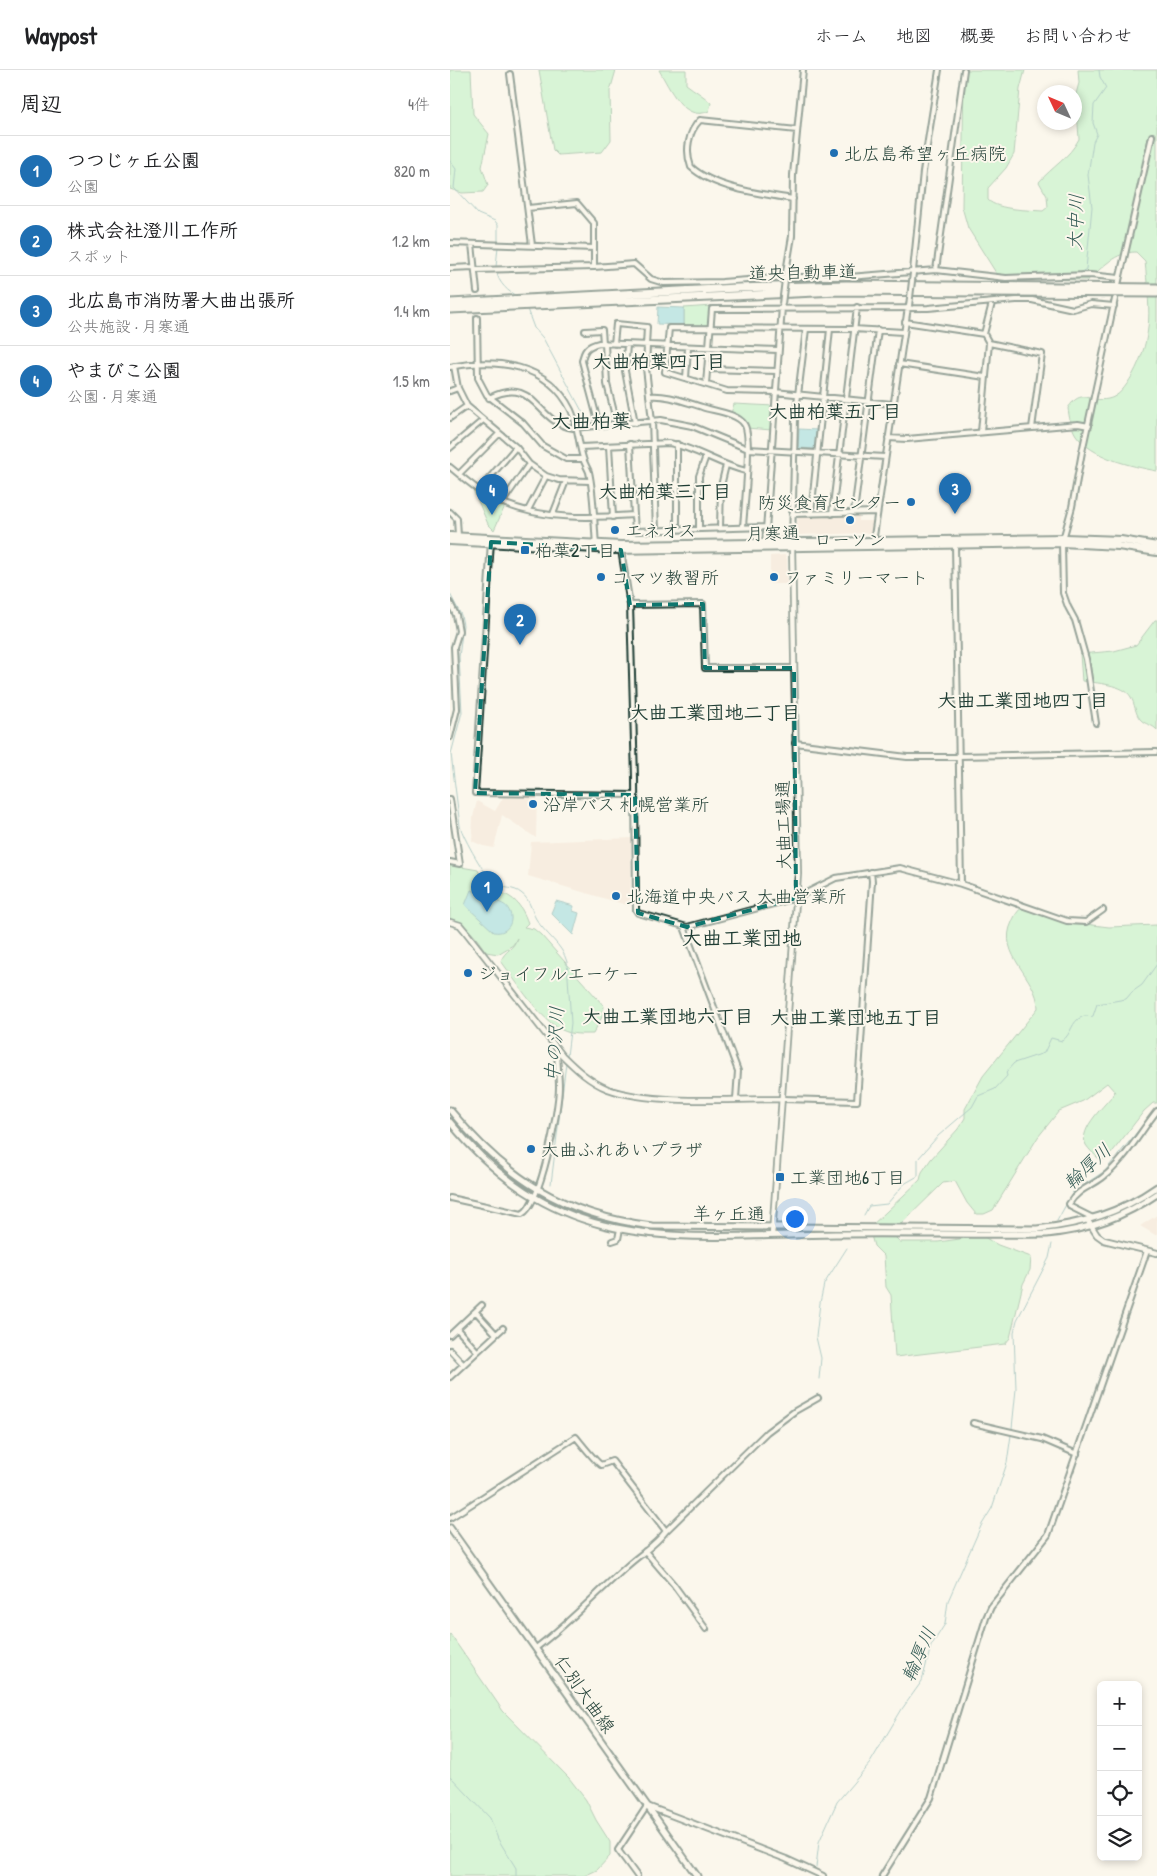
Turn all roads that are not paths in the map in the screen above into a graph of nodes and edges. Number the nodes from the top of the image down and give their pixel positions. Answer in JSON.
{"nodes":[{"id":1,"x":803,"y":70,"type":"edge"},
{"id":2,"x":939,"y":70,"type":"edge"},
{"id":3,"x":964,"y":70,"type":"edge"},
{"id":4,"x":510,"y":74,"type":"dead end"},
{"id":5,"x":797,"y":130,"type":"junction"},
{"id":6,"x":1152,"y":136,"type":"dead end"},
{"id":7,"x":793,"y":199,"type":"junction"},
{"id":8,"x":528,"y":208,"type":"junction"},
{"id":9,"x":450,"y":243,"type":"edge"},
{"id":10,"x":472,"y":244,"type":"junction"},
{"id":11,"x":532,"y":245,"type":"junction"},
{"id":12,"x":594,"y":248,"type":"junction"},
{"id":13,"x":450,"y":268,"type":"edge"},
{"id":14,"x":594,"y":268,"type":"junction"},
{"id":15,"x":474,"y":269,"type":"junction"},
{"id":16,"x":936,"y":270,"type":"junction"},
{"id":17,"x":913,"y":272,"type":"junction"},
{"id":18,"x":1119,"y":278,"type":"junction"},
{"id":19,"x":785,"y":279,"type":"junction"},
{"id":20,"x":1118,"y":284,"type":"dead end"},
{"id":21,"x":1157,"y":288,"type":"edge"},
{"id":22,"x":476,"y":291,"type":"tunnel mouth"},
{"id":23,"x":1157,"y":294,"type":"edge"},
{"id":24,"x":1115,"y":299,"type":"dead end"},
{"id":25,"x":992,"y":302,"type":"junction"},
{"id":26,"x":450,"y":303,"type":"edge"},
{"id":27,"x":782,"y":306,"type":"junction"},
{"id":28,"x":1114,"y":306,"type":"junction"},
{"id":29,"x":856,"y":307,"type":"junction"},
{"id":30,"x":908,"y":307,"type":"junction"},
{"id":31,"x":450,"y":309,"type":"edge"},
{"id":32,"x":477,"y":318,"type":"tunnel mouth"},
{"id":33,"x":905,"y":322,"type":"junction"},
{"id":34,"x":710,"y":329,"type":"junction"},
{"id":35,"x":806,"y":329,"type":"junction"},
{"id":36,"x":830,"y":329,"type":"junction"},
{"id":37,"x":854,"y":329,"type":"junction"},
{"id":38,"x":585,"y":330,"type":"dead end"},
{"id":39,"x":781,"y":330,"type":"junction"},
{"id":40,"x":878,"y":330,"type":"junction"},
{"id":41,"x":903,"y":332,"type":"junction"},
{"id":42,"x":984,"y":334,"type":"junction"},
{"id":43,"x":604,"y":343,"type":"junction"},
{"id":44,"x":989,"y":343,"type":"junction"},
{"id":45,"x":614,"y":344,"type":"junction"},
{"id":46,"x":627,"y":345,"type":"junction"},
{"id":47,"x":646,"y":346,"type":"junction"},
{"id":48,"x":667,"y":347,"type":"junction"},
{"id":49,"x":688,"y":348,"type":"junction"},
{"id":50,"x":709,"y":348,"type":"junction"},
{"id":51,"x":778,"y":350,"type":"junction"},
{"id":52,"x":477,"y":363,"type":"junction"},
{"id":53,"x":899,"y":364,"type":"junction"},
{"id":54,"x":452,"y":366,"type":"edge"},
{"id":55,"x":707,"y":369,"type":"junction"},
{"id":56,"x":777,"y":371,"type":"junction"},
{"id":57,"x":985,"y":377,"type":"junction"},
{"id":58,"x":686,"y":378,"type":"junction"},
{"id":59,"x":706,"y":384,"type":"junction"},
{"id":60,"x":458,"y":388,"type":"junction"},
{"id":61,"x":450,"y":391,"type":"edge"},
{"id":62,"x":775,"y":392,"type":"junction"},
{"id":63,"x":798,"y":394,"type":"junction"},
{"id":64,"x":649,"y":396,"type":"junction"},
{"id":65,"x":824,"y":396,"type":"junction"},
{"id":66,"x":489,"y":398,"type":"junction"},
{"id":67,"x":846,"y":399,"type":"junction"},
{"id":68,"x":868,"y":401,"type":"junction"},
{"id":69,"x":892,"y":404,"type":"junction"},
{"id":70,"x":467,"y":406,"type":"junction"},
{"id":71,"x":450,"y":418,"type":"edge"},
{"id":72,"x":482,"y":420,"type":"junction"},
{"id":73,"x":652,"y":421,"type":"junction"},
{"id":74,"x":635,"y":422,"type":"junction"},
{"id":75,"x":617,"y":424,"type":"junction"},
{"id":76,"x":599,"y":426,"type":"junction"},
{"id":77,"x":1089,"y":426,"type":"junction"},
{"id":78,"x":577,"y":427,"type":"junction"},
{"id":79,"x":1032,"y":428,"type":"junction"},
{"id":80,"x":981,"y":432,"type":"junction"},
{"id":81,"x":499,"y":434,"type":"junction"},
{"id":82,"x":888,"y":438,"type":"junction"},
{"id":83,"x":651,"y":443,"type":"junction"},
{"id":84,"x":630,"y":444,"type":"junction"},
{"id":85,"x":677,"y":444,"type":"junction"},
{"id":86,"x":609,"y":446,"type":"junction"},
{"id":87,"x":516,"y":447,"type":"junction"},
{"id":88,"x":580,"y":447,"type":"junction"},
{"id":89,"x":450,"y":448,"type":"edge"},
{"id":90,"x":748,"y":449,"type":"junction"},
{"id":91,"x":770,"y":451,"type":"junction"},
{"id":92,"x":793,"y":452,"type":"junction"},
{"id":93,"x":818,"y":454,"type":"junction"},
{"id":94,"x":841,"y":455,"type":"junction"},
{"id":95,"x":706,"y":456,"type":"junction"},
{"id":96,"x":863,"y":456,"type":"junction"},
{"id":97,"x":885,"y":457,"type":"junction"},
{"id":98,"x":583,"y":459,"type":"junction"},
{"id":99,"x":529,"y":464,"type":"junction"},
{"id":100,"x":726,"y":465,"type":"junction"},
{"id":101,"x":450,"y":467,"type":"edge"},
{"id":102,"x":746,"y":471,"type":"junction"},
{"id":103,"x":459,"y":474,"type":"junction"},
{"id":104,"x":546,"y":476,"type":"junction"},
{"id":105,"x":589,"y":481,"type":"junction"},
{"id":106,"x":566,"y":482,"type":"junction"},
{"id":107,"x":479,"y":490,"type":"junction"},
{"id":108,"x":502,"y":503,"type":"junction"},
{"id":109,"x":528,"y":510,"type":"junction"},
{"id":110,"x":450,"y":512,"type":"edge"},
{"id":111,"x":854,"y":512,"type":"junction"},
{"id":112,"x":877,"y":512,"type":"junction"},
{"id":113,"x":554,"y":514,"type":"junction"},
{"id":114,"x":792,"y":514,"type":"junction"},
{"id":115,"x":811,"y":514,"type":"junction"},
{"id":116,"x":832,"y":514,"type":"junction"},
{"id":117,"x":634,"y":516,"type":"junction"},
{"id":118,"x":613,"y":517,"type":"junction"},
{"id":119,"x":593,"y":518,"type":"junction"},
{"id":120,"x":743,"y":527,"type":"junction"},
{"id":121,"x":766,"y":527,"type":"junction"},
{"id":122,"x":699,"y":528,"type":"junction"},
{"id":123,"x":720,"y":528,"type":"junction"},
{"id":124,"x":677,"y":529,"type":"junction"},
{"id":125,"x":656,"y":530,"type":"junction"},
{"id":126,"x":450,"y":536,"type":"edge"},
{"id":127,"x":458,"y":538,"type":"junction"},
{"id":128,"x":492,"y":540,"type":"junction"},
{"id":129,"x":450,"y":541,"type":"edge"},
{"id":130,"x":1064,"y":541,"type":"junction"},
{"id":131,"x":955,"y":543,"type":"junction"},
{"id":132,"x":873,"y":544,"type":"junction"},
{"id":133,"x":792,"y":545,"type":"junction"},
{"id":134,"x":765,"y":546,"type":"junction"},
{"id":135,"x":1157,"y":546,"type":"edge"},
{"id":136,"x":596,"y":547,"type":"junction"},
{"id":137,"x":621,"y":548,"type":"junction"},
{"id":138,"x":1157,"y":552,"type":"edge"},
{"id":139,"x":450,"y":603,"type":"edge"},
{"id":140,"x":630,"y":605,"type":"junction"},
{"id":141,"x":450,"y":614,"type":"edge"},
{"id":142,"x":456,"y":614,"type":"junction"},
{"id":143,"x":457,"y":636,"type":"junction"},
{"id":144,"x":450,"y":637,"type":"edge"},
{"id":145,"x":452,"y":657,"type":"edge"},
{"id":146,"x":794,"y":668,"type":"junction"},
{"id":147,"x":456,"y":677,"type":"junction"},
{"id":148,"x":450,"y":678,"type":"edge"},
{"id":149,"x":450,"y":698,"type":"edge"},
{"id":150,"x":457,"y":698,"type":"junction"},
{"id":151,"x":452,"y":719,"type":"edge"},
{"id":152,"x":1096,"y":723,"type":"dead end"},
{"id":153,"x":450,"y":738,"type":"edge"},
{"id":154,"x":795,"y":743,"type":"junction"},
{"id":155,"x":1156,"y":752,"type":"edge"},
{"id":156,"x":959,"y":756,"type":"junction"},
{"id":157,"x":636,"y":795,"type":"junction"},
{"id":158,"x":450,"y":801,"type":"edge"},
{"id":159,"x":452,"y":821,"type":"edge"},
{"id":160,"x":450,"y":862,"type":"edge"},
{"id":161,"x":871,"y":872,"type":"junction"},
{"id":162,"x":961,"y":884,"type":"junction"},
{"id":163,"x":796,"y":898,"type":"junction"},
{"id":164,"x":1103,"y":910,"type":"dead end"},
{"id":165,"x":450,"y":922,"type":"edge"},
{"id":166,"x":684,"y":927,"type":"junction"},
{"id":167,"x":556,"y":1049,"type":"junction"},
{"id":168,"x":736,"y":1099,"type":"junction"},
{"id":169,"x":783,"y":1099,"type":"junction"},
{"id":170,"x":450,"y":1110,"type":"edge"},
{"id":171,"x":1157,"y":1111,"type":"edge"},
{"id":172,"x":450,"y":1122,"type":"edge"},
{"id":173,"x":1157,"y":1188,"type":"edge"},
{"id":174,"x":537,"y":1190,"type":"junction"},
{"id":175,"x":1157,"y":1194,"type":"edge"},
{"id":176,"x":450,"y":1198,"type":"edge"},
{"id":177,"x":534,"y":1198,"type":"junction"},
{"id":178,"x":1091,"y":1220,"type":"junction"},
{"id":179,"x":1092,"y":1226,"type":"junction"},
{"id":180,"x":772,"y":1227,"type":"junction"},
{"id":181,"x":620,"y":1229,"type":"junction"},
{"id":182,"x":772,"y":1235,"type":"junction"},
{"id":183,"x":612,"y":1241,"type":"dead end"},
{"id":184,"x":1147,"y":1251,"type":"junction"},
{"id":185,"x":1157,"y":1253,"type":"edge"},
{"id":186,"x":482,"y":1306,"type":"dead end"},
{"id":187,"x":476,"y":1312,"type":"junction"},
{"id":188,"x":502,"y":1328,"type":"dead end"},
{"id":189,"x":457,"y":1329,"type":"junction"},
{"id":190,"x":496,"y":1334,"type":"junction"},
{"id":191,"x":450,"y":1335,"type":"edge"},
{"id":192,"x":450,"y":1350,"type":"edge"},
{"id":193,"x":477,"y":1351,"type":"junction"},
{"id":194,"x":463,"y":1364,"type":"junction"},
{"id":195,"x":450,"y":1377,"type":"edge"},
{"id":196,"x":818,"y":1398,"type":"dead end"},
{"id":197,"x":973,"y":1423,"type":"dead end"},
{"id":198,"x":1077,"y":1454,"type":"junction"},
{"id":199,"x":450,"y":1518,"type":"edge"},
{"id":200,"x":450,"y":1528,"type":"edge"},
{"id":201,"x":666,"y":1531,"type":"junction"},
{"id":202,"x":645,"y":1551,"type":"junction"},
{"id":203,"x":706,"y":1629,"type":"dead end"},
{"id":204,"x":536,"y":1648,"type":"junction"},
{"id":205,"x":648,"y":1806,"type":"junction"},
{"id":206,"x":637,"y":1876,"type":"edge"},
{"id":207,"x":697,"y":1876,"type":"edge"},
{"id":208,"x":823,"y":1876,"type":"edge"},
{"id":209,"x":882,"y":1876,"type":"edge"}],
"edges":[{"from":1,"to":5,"type":"street"},
{"from":2,"to":17,"type":"street"},
{"from":3,"to":16,"type":"street"},
{"from":4,"to":8,"type":"street"},
{"from":5,"to":7,"type":"street"},
{"from":5,"to":7,"type":"street"},
{"from":6,"to":18,"type":"street"},
{"from":7,"to":19,"type":"street"},
{"from":8,"to":11,"type":"street"},
{"from":8,"to":12,"type":"street"},
{"from":9,"to":10,"type":"street"},
{"from":10,"to":11,"type":"street"},
{"from":10,"to":15,"type":"street"},
{"from":11,"to":12,"type":"street"},
{"from":12,"to":14,"type":"street"},
{"from":13,"to":15,"type":"street"},
{"from":14,"to":15,"type":"street"},
{"from":14,"to":19,"type":"street"},
{"from":15,"to":22,"type":"street"},
{"from":16,"to":17,"type":"street"},
{"from":16,"to":18,"type":"street"},
{"from":17,"to":19,"type":"street"},
{"from":17,"to":30,"type":"street","bridge":true},
{"from":18,"to":20,"type":"street"},
{"from":19,"to":27,"type":"street","bridge":true},
{"from":21,"to":26,"type":"highway","name":"道央自動車道"},
{"from":23,"to":31,"type":"highway","name":"道央自動車道"},
{"from":24,"to":28,"type":"street"},
{"from":25,"to":28,"type":"street"},
{"from":25,"to":30,"type":"street"},
{"from":25,"to":42,"type":"street"},
{"from":27,"to":29,"type":"street"},
{"from":27,"to":34,"type":"street"},
{"from":27,"to":39,"type":"street"},
{"from":28,"to":77,"type":"street"},
{"from":29,"to":30,"type":"street"},
{"from":29,"to":37,"type":"street"},
{"from":30,"to":33,"type":"street"},
{"from":32,"to":52,"type":"street"},
{"from":33,"to":41,"type":"street"},
{"from":33,"to":42,"type":"street"},
{"from":34,"to":39,"type":"street"},
{"from":34,"to":48,"type":"street"},
{"from":34,"to":50,"type":"street"},
{"from":35,"to":36,"type":"street"},
{"from":35,"to":39,"type":"street"},
{"from":35,"to":63,"type":"street"},
{"from":36,"to":37,"type":"street"},
{"from":36,"to":65,"type":"street"},
{"from":37,"to":40,"type":"street"},
{"from":37,"to":67,"type":"street"},
{"from":38,"to":43,"type":"street"},
{"from":39,"to":51,"type":"street"},
{"from":40,"to":41,"type":"street"},
{"from":40,"to":68,"type":"street"},
{"from":41,"to":53,"type":"street"},
{"from":42,"to":44,"type":"street"},
{"from":43,"to":45,"type":"street"},
{"from":43,"to":75,"type":"street"},
{"from":43,"to":76,"type":"street"},
{"from":44,"to":57,"type":"street"},
{"from":44,"to":79,"type":"street"},
{"from":45,"to":46,"type":"street"},
{"from":45,"to":47,"type":"street"},
{"from":46,"to":47,"type":"street"},
{"from":46,"to":74,"type":"street"},
{"from":47,"to":48,"type":"street"},
{"from":47,"to":64,"type":"street"},
{"from":48,"to":49,"type":"street"},
{"from":48,"to":58,"type":"street"},
{"from":49,"to":50,"type":"street"},
{"from":49,"to":58,"type":"street"},
{"from":50,"to":51,"type":"street"},
{"from":50,"to":55,"type":"street"},
{"from":51,"to":56,"type":"street"},
{"from":52,"to":54,"type":"street"},
{"from":52,"to":66,"type":"street"},
{"from":52,"to":78,"type":"street"},
{"from":53,"to":57,"type":"street"},
{"from":53,"to":69,"type":"street"},
{"from":54,"to":60,"type":"street"},
{"from":55,"to":56,"type":"street"},
{"from":55,"to":59,"type":"street"},
{"from":56,"to":62,"type":"street"},
{"from":57,"to":80,"type":"street"},
{"from":58,"to":59,"type":"street"},
{"from":59,"to":62,"type":"street"},
{"from":60,"to":61,"type":"street"},
{"from":60,"to":70,"type":"street"},
{"from":62,"to":63,"type":"street"},
{"from":62,"to":91,"type":"street"},
{"from":63,"to":65,"type":"street"},
{"from":63,"to":92,"type":"street"},
{"from":64,"to":73,"type":"street"},
{"from":64,"to":90,"type":"street"},
{"from":65,"to":67,"type":"street"},
{"from":65,"to":93,"type":"street"},
{"from":66,"to":78,"type":"street"},
{"from":66,"to":98,"type":"street"},
{"from":67,"to":68,"type":"street"},
{"from":67,"to":94,"type":"street"},
{"from":68,"to":69,"type":"street"},
{"from":68,"to":96,"type":"street"},
{"from":69,"to":82,"type":"street"},
{"from":70,"to":71,"type":"street"},
{"from":70,"to":72,"type":"street"},
{"from":72,"to":81,"type":"street"},
{"from":72,"to":89,"type":"street"},
{"from":73,"to":74,"type":"street"},
{"from":73,"to":83,"type":"street"},
{"from":73,"to":90,"type":"street"},
{"from":74,"to":75,"type":"street"},
{"from":75,"to":76,"type":"street"},
{"from":76,"to":78,"type":"street"},
{"from":77,"to":79,"type":"street"},
{"from":77,"to":130,"type":"street"},
{"from":78,"to":88,"type":"street"},
{"from":79,"to":80,"type":"street"},
{"from":80,"to":82,"type":"street"},
{"from":81,"to":87,"type":"street"},
{"from":81,"to":103,"type":"street"},
{"from":82,"to":97,"type":"street"},
{"from":83,"to":84,"type":"street"},
{"from":83,"to":85,"type":"street"},
{"from":83,"to":125,"type":"street"},
{"from":84,"to":86,"type":"street"},
{"from":84,"to":117,"type":"street"},
{"from":85,"to":95,"type":"street"},
{"from":85,"to":124,"type":"street"},
{"from":86,"to":88,"type":"street"},
{"from":86,"to":118,"type":"street"},
{"from":87,"to":99,"type":"street"},
{"from":87,"to":107,"type":"street"},
{"from":88,"to":98,"type":"street"},
{"from":90,"to":91,"type":"street"},
{"from":90,"to":102,"type":"street"},
{"from":91,"to":92,"type":"street"},
{"from":91,"to":121,"type":"street"},
{"from":92,"to":93,"type":"street"},
{"from":92,"to":114,"type":"street"},
{"from":93,"to":94,"type":"street"},
{"from":93,"to":115,"type":"street"},
{"from":94,"to":96,"type":"street"},
{"from":94,"to":116,"type":"street"},
{"from":95,"to":100,"type":"street"},
{"from":95,"to":122,"type":"street"},
{"from":96,"to":97,"type":"street"},
{"from":96,"to":111,"type":"street"},
{"from":97,"to":112,"type":"street"},
{"from":98,"to":105,"type":"street"},
{"from":99,"to":104,"type":"street"},
{"from":99,"to":108,"type":"street"},
{"from":100,"to":102,"type":"street"},
{"from":100,"to":123,"type":"street"},
{"from":101,"to":103,"type":"street"},
{"from":102,"to":120,"type":"street"},
{"from":103,"to":107,"type":"street"},
{"from":104,"to":106,"type":"street"},
{"from":104,"to":109,"type":"street"},
{"from":105,"to":106,"type":"street"},
{"from":105,"to":119,"type":"street"},
{"from":106,"to":113,"type":"street"},
{"from":107,"to":108,"type":"street"},
{"from":108,"to":109,"type":"street"},
{"from":109,"to":113,"type":"street"},
{"from":110,"to":127,"type":"street"},
{"from":111,"to":112,"type":"street"},
{"from":111,"to":116,"type":"street"},
{"from":112,"to":132,"type":"street"},
{"from":113,"to":119,"type":"street"},
{"from":114,"to":115,"type":"street"},
{"from":114,"to":133,"type":"street"},
{"from":115,"to":116,"type":"street"},
{"from":117,"to":118,"type":"street"},
{"from":117,"to":125,"type":"street"},
{"from":118,"to":119,"type":"street"},
{"from":119,"to":136,"type":"street"},
{"from":120,"to":121,"type":"street"},
{"from":120,"to":123,"type":"street"},
{"from":121,"to":134,"type":"street"},
{"from":122,"to":123,"type":"street"},
{"from":122,"to":124,"type":"street"},
{"from":124,"to":125,"type":"street"},
{"from":126,"to":127,"type":"highway","name":"月寒通"},
{"from":127,"to":128,"type":"highway","name":"月寒通"},
{"from":127,"to":129,"type":"highway","name":"月寒通"},
{"from":128,"to":136,"type":"highway","name":"月寒通"},
{"from":128,"to":157,"type":"street"},
{"from":130,"to":131,"type":"highway","name":"月寒通"},
{"from":130,"to":135,"type":"highway","name":"月寒通"},
{"from":130,"to":138,"type":"highway","name":"月寒通"},
{"from":130,"to":152,"type":"street"},
{"from":131,"to":132,"type":"highway","name":"月寒通"},
{"from":131,"to":156,"type":"street"},
{"from":132,"to":133,"type":"highway","name":"月寒通"},
{"from":133,"to":134,"type":"highway","name":"月寒通"},
{"from":133,"to":146,"type":"street","name":"大曲工場通"},
{"from":134,"to":137,"type":"highway","name":"月寒通"},
{"from":136,"to":137,"type":"highway","name":"月寒通"},
{"from":137,"to":140,"type":"street"},
{"from":139,"to":142,"type":"street"},
{"from":140,"to":146,"type":"street"},
{"from":140,"to":157,"type":"street"},
{"from":141,"to":142,"type":"street"},
{"from":142,"to":143,"type":"street"},
{"from":143,"to":144,"type":"street"},
{"from":143,"to":145,"type":"street"},
{"from":145,"to":147,"type":"street"},
{"from":146,"to":154,"type":"street","name":"大曲工場通"},
{"from":147,"to":148,"type":"street"},
{"from":147,"to":150,"type":"street"},
{"from":149,"to":150,"type":"street"},
{"from":150,"to":151,"type":"street"},
{"from":151,"to":153,"type":"street"},
{"from":154,"to":156,"type":"street"},
{"from":154,"to":163,"type":"street","name":"大曲工場通"},
{"from":155,"to":156,"type":"street"},
{"from":156,"to":162,"type":"street"},
{"from":157,"to":166,"type":"street"},
{"from":158,"to":159,"type":"street"},
{"from":159,"to":160,"type":"street"},
{"from":161,"to":162,"type":"street"},
{"from":161,"to":163,"type":"street"},
{"from":161,"to":169,"type":"street"},
{"from":162,"to":164,"type":"street"},
{"from":163,"to":166,"type":"street"},
{"from":163,"to":169,"type":"street","name":"大曲工場通"},
{"from":165,"to":167,"type":"street"},
{"from":166,"to":168,"type":"street"},
{"from":167,"to":168,"type":"street"},
{"from":167,"to":174,"type":"street"},
{"from":168,"to":169,"type":"street"},
{"from":169,"to":180,"type":"street","name":"大曲工場通"},
{"from":170,"to":174,"type":"main road","name":"羊ヶ丘通"},
{"from":171,"to":178,"type":"street"},
{"from":172,"to":177,"type":"main road","name":"羊ヶ丘通"},
{"from":173,"to":178,"type":"main road","name":"羊ヶ丘通"},
{"from":174,"to":177,"type":"street"},
{"from":174,"to":180,"type":"main road","name":"羊ヶ丘通"},
{"from":175,"to":179,"type":"main road","name":"羊ヶ丘通"},
{"from":176,"to":177,"type":"street"},
{"from":177,"to":181,"type":"main road","name":"羊ヶ丘通"},
{"from":178,"to":179,"type":"street"},
{"from":178,"to":180,"type":"main road","name":"羊ヶ丘通"},
{"from":179,"to":182,"type":"main road","name":"羊ヶ丘通"},
{"from":179,"to":184,"type":"street"},
{"from":180,"to":182,"type":"street","name":"大曲工場通"},
{"from":181,"to":182,"type":"main road","name":"羊ヶ丘通"},
{"from":181,"to":183,"type":"street"},
{"from":184,"to":185,"type":"street"},
{"from":184,"to":198,"type":"street"},
{"from":186,"to":187,"type":"street"},
{"from":187,"to":189,"type":"street"},
{"from":187,"to":190,"type":"street"},
{"from":188,"to":190,"type":"street"},
{"from":189,"to":191,"type":"street"},
{"from":189,"to":193,"type":"street"},
{"from":190,"to":193,"type":"street"},
{"from":192,"to":194,"type":"street"},
{"from":193,"to":194,"type":"street"},
{"from":194,"to":195,"type":"street"},
{"from":196,"to":201,"type":"street"},
{"from":197,"to":198,"type":"street"},
{"from":198,"to":209,"type":"street"},
{"from":199,"to":201,"type":"street"},
{"from":200,"to":204,"type":"main road","name":"仁別大曲線"},
{"from":201,"to":202,"type":"street"},
{"from":202,"to":203,"type":"street"},
{"from":202,"to":204,"type":"street"},
{"from":204,"to":205,"type":"main road","name":"仁別大曲線"},
{"from":205,"to":206,"type":"street"},
{"from":205,"to":207,"type":"main road","name":"仁別大曲線"},
{"from":205,"to":208,"type":"street"}]}
